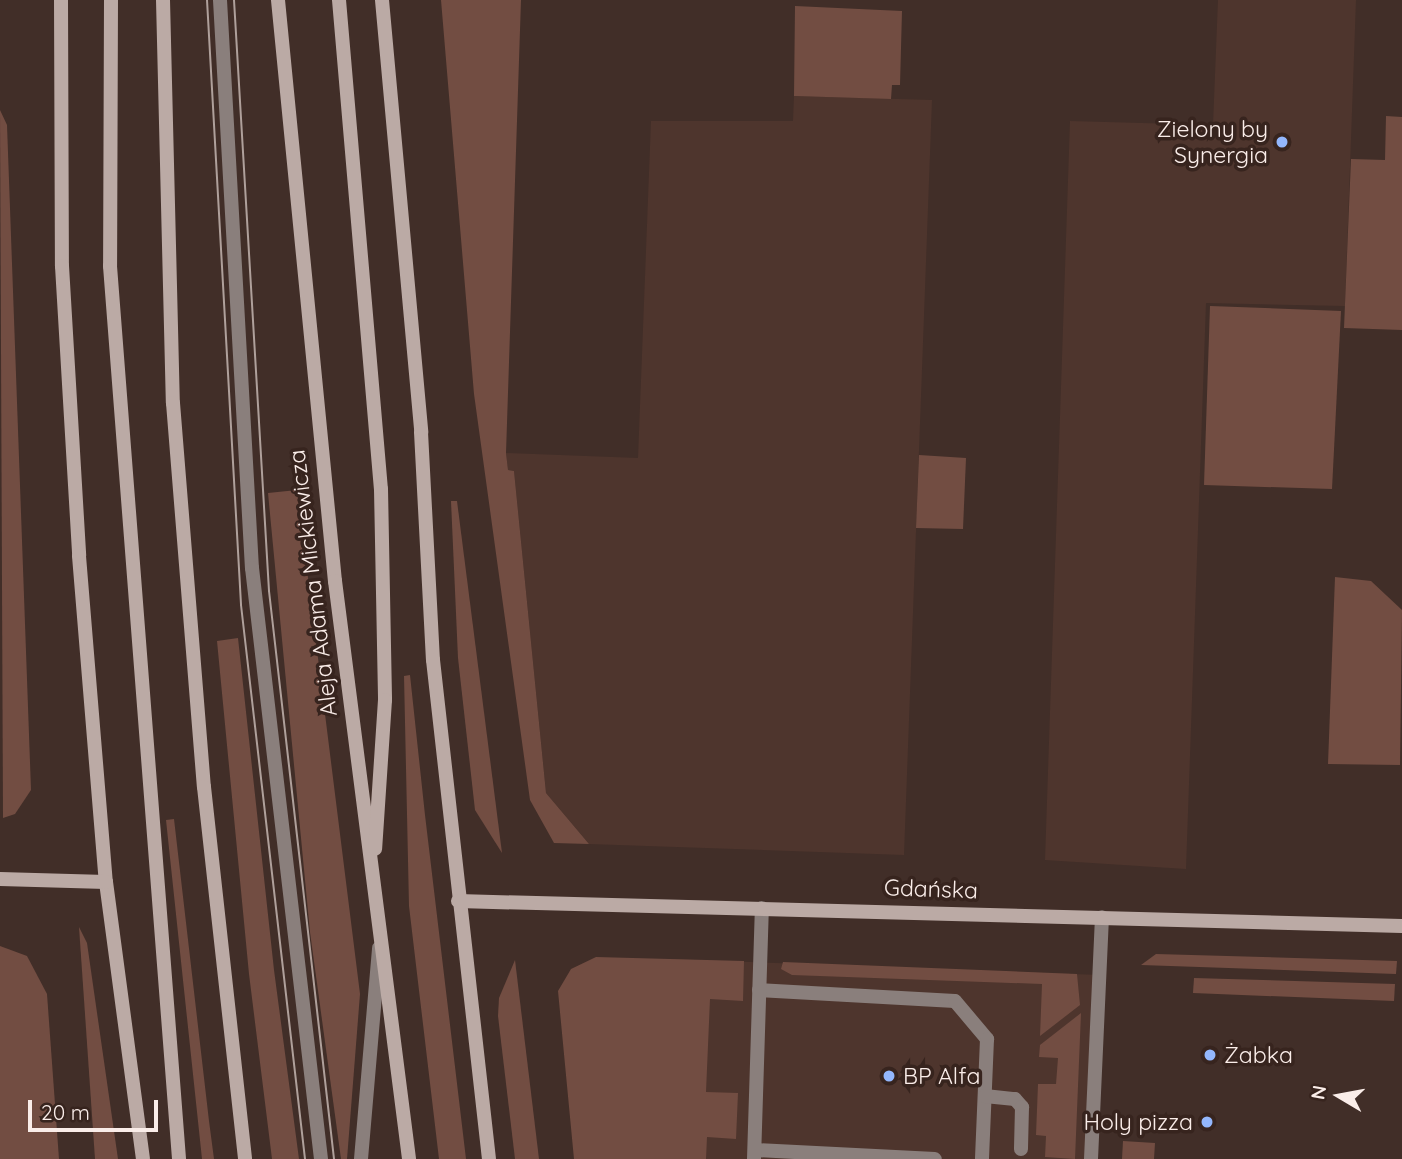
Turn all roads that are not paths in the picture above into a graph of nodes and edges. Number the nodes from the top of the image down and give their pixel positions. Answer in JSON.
{"nodes":[{"id":1,"x":61,"y":0,"type":"edge"},
{"id":2,"x":111,"y":0,"type":"edge"},
{"id":3,"x":163,"y":0,"type":"edge"},
{"id":4,"x":278,"y":0,"type":"edge"},
{"id":5,"x":339,"y":0,"type":"edge"},
{"id":6,"x":382,"y":0,"type":"edge"},
{"id":7,"x":220,"y":3,"type":"edge"},
{"id":8,"x":0,"y":879,"type":"edge"},
{"id":9,"x":106,"y":882,"type":"junction"},
{"id":10,"x":373,"y":882,"type":"junction"},
{"id":11,"x":458,"y":901,"type":"junction"},
{"id":12,"x":762,"y":908,"type":"junction"},
{"id":13,"x":1102,"y":917,"type":"junction"},
{"id":14,"x":1402,"y":926,"type":"edge"},
{"id":15,"x":380,"y":936,"type":"junction"},
{"id":16,"x":759,"y":990,"type":"junction"},
{"id":17,"x":985,"y":1096,"type":"junction"},
{"id":18,"x":1021,"y":1149,"type":"dead end"},
{"id":19,"x":754,"y":1154,"type":"edge"},
{"id":20,"x":778,"y":1155,"type":"edge"},
{"id":21,"x":805,"y":1156,"type":"edge"},
{"id":22,"x":823,"y":1156,"type":"edge"},
{"id":23,"x":849,"y":1157,"type":"edge"},
{"id":24,"x":867,"y":1157,"type":"edge"},
{"id":25,"x":890,"y":1158,"type":"edge"},
{"id":26,"x":915,"y":1158,"type":"edge"},
{"id":27,"x":143,"y":1159,"type":"edge"},
{"id":28,"x":179,"y":1159,"type":"edge"},
{"id":29,"x":245,"y":1159,"type":"edge"},
{"id":30,"x":321,"y":1159,"type":"edge"},
{"id":31,"x":361,"y":1159,"type":"edge"},
{"id":32,"x":409,"y":1159,"type":"edge"},
{"id":33,"x":489,"y":1159,"type":"edge"},
{"id":34,"x":935,"y":1159,"type":"edge"},
{"id":35,"x":982,"y":1159,"type":"edge"},
{"id":36,"x":1091,"y":1159,"type":"edge"}],
"edges":[{"from":1,"to":9,"type":"main road"},
{"from":2,"to":28,"type":"main road"},
{"from":3,"to":29,"type":"main road"},
{"from":4,"to":10,"type":"main road","name":"Aleja Adama Mickiewicza"},
{"from":5,"to":10,"type":"main road"},
{"from":6,"to":11,"type":"main road"},
{"from":7,"to":30,"type":"lane"},
{"from":8,"to":9,"type":"main road"},
{"from":9,"to":27,"type":"main road"},
{"from":10,"to":15,"type":"main road","name":"Aleja Adama Mickiewicza"},
{"from":11,"to":12,"type":"main road","name":"Gdańska"},
{"from":11,"to":33,"type":"main road"},
{"from":12,"to":13,"type":"main road","name":"Gdańska"},
{"from":12,"to":16,"type":"lane"},
{"from":13,"to":14,"type":"main road","name":"Gdańska"},
{"from":13,"to":36,"type":"lane"},
{"from":15,"to":31,"type":"lane"},
{"from":15,"to":32,"type":"main road","name":"Aleja Adama Mickiewicza"},
{"from":16,"to":17,"type":"lane"},
{"from":16,"to":19,"type":"lane"},
{"from":17,"to":18,"type":"lane"},
{"from":17,"to":35,"type":"lane"},
{"from":19,"to":20,"type":"lane"},
{"from":20,"to":21,"type":"lane"},
{"from":21,"to":22,"type":"lane"},
{"from":22,"to":23,"type":"lane"},
{"from":23,"to":24,"type":"lane"},
{"from":24,"to":25,"type":"lane"},
{"from":25,"to":26,"type":"lane"},
{"from":26,"to":34,"type":"lane"}]}
